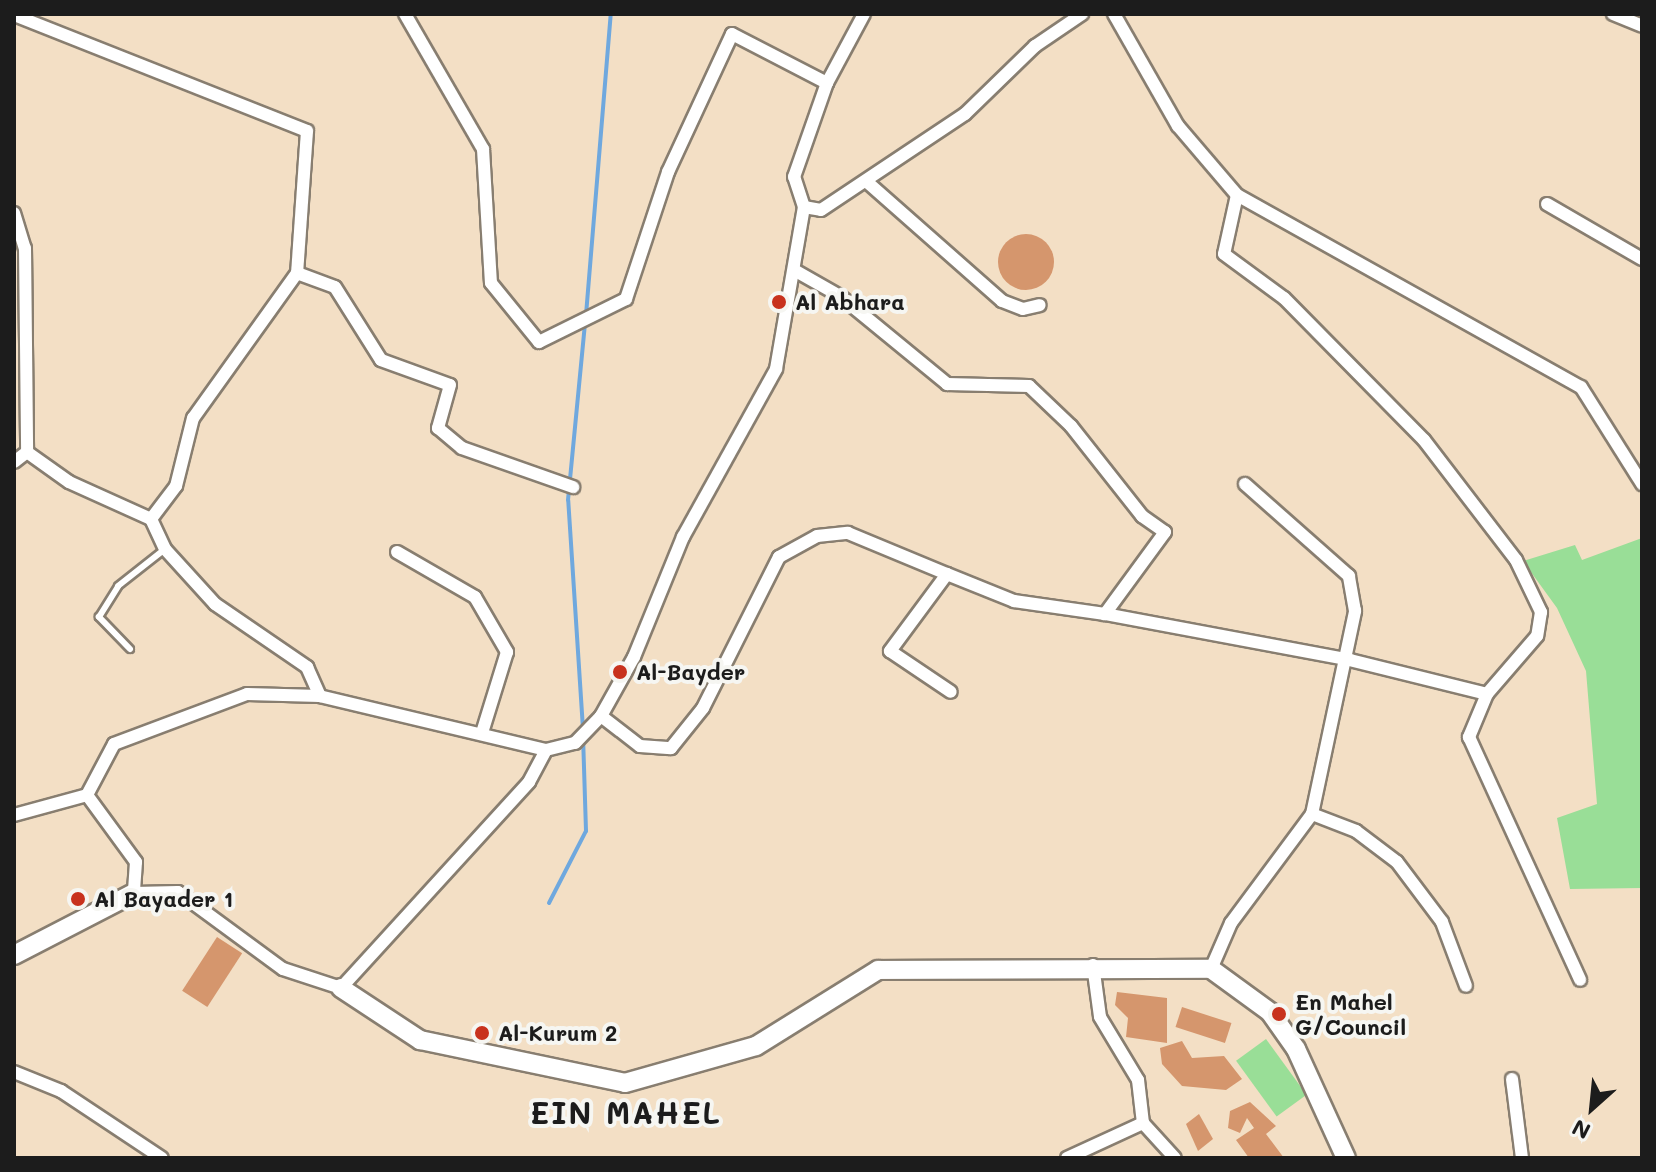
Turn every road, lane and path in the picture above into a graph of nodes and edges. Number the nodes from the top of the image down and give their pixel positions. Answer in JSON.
{"nodes":[{"id":1,"x":405,"y":14,"type":"edge"},
{"id":2,"x":864,"y":14,"type":"edge"},
{"id":3,"x":1082,"y":14,"type":"edge"},
{"id":4,"x":1114,"y":14,"type":"edge"},
{"id":5,"x":1613,"y":14,"type":"edge"},
{"id":6,"x":14,"y":15,"type":"edge"},
{"id":7,"x":1642,"y":26,"type":"edge"},
{"id":8,"x":827,"y":83,"type":"junction"},
{"id":9,"x":866,"y":181,"type":"junction"},
{"id":10,"x":1237,"y":195,"type":"junction"},
{"id":11,"x":1547,"y":204,"type":"dead end"},
{"id":12,"x":804,"y":207,"type":"junction"},
{"id":13,"x":14,"y":213,"type":"edge"},
{"id":14,"x":1642,"y":259,"type":"edge"},
{"id":15,"x":794,"y":270,"type":"junction"},
{"id":16,"x":297,"y":273,"type":"junction"},
{"id":17,"x":1040,"y":305,"type":"dead end"},
{"id":18,"x":27,"y":452,"type":"junction"},
{"id":19,"x":14,"y":462,"type":"edge"},
{"id":20,"x":1245,"y":484,"type":"dead end"},
{"id":21,"x":1642,"y":484,"type":"edge"},
{"id":22,"x":573,"y":487,"type":"dead end"},
{"id":23,"x":151,"y":519,"type":"junction"},
{"id":24,"x":165,"y":549,"type":"junction"},
{"id":25,"x":397,"y":552,"type":"dead end"},
{"id":26,"x":947,"y":574,"type":"junction"},
{"id":27,"x":1105,"y":614,"type":"junction"},
{"id":28,"x":130,"y":649,"type":"dead end"},
{"id":29,"x":1350,"y":660,"type":"junction"},
{"id":30,"x":951,"y":692,"type":"dead end"},
{"id":31,"x":1487,"y":694,"type":"junction"},
{"id":32,"x":320,"y":696,"type":"junction"},
{"id":33,"x":601,"y":716,"type":"junction"},
{"id":34,"x":482,"y":733,"type":"junction"},
{"id":35,"x":546,"y":750,"type":"junction"},
{"id":36,"x":87,"y":795,"type":"junction"},
{"id":37,"x":1312,"y":814,"type":"junction"},
{"id":38,"x":14,"y":815,"type":"edge"},
{"id":39,"x":134,"y":893,"type":"junction"},
{"id":40,"x":14,"y":955,"type":"edge"},
{"id":41,"x":1093,"y":965,"type":"junction"},
{"id":42,"x":1211,"y":969,"type":"junction"},
{"id":43,"x":1580,"y":980,"type":"dead end"},
{"id":44,"x":1466,"y":986,"type":"dead end"},
{"id":45,"x":341,"y":988,"type":"junction"},
{"id":46,"x":14,"y":1072,"type":"edge"},
{"id":47,"x":1512,"y":1079,"type":"dead end"},
{"id":48,"x":1143,"y":1123,"type":"junction"},
{"id":49,"x":162,"y":1158,"type":"edge"},
{"id":50,"x":1067,"y":1158,"type":"edge"},
{"id":51,"x":1175,"y":1158,"type":"edge"},
{"id":52,"x":1346,"y":1158,"type":"edge"},
{"id":53,"x":1522,"y":1158,"type":"edge"}],
"edges":[{"from":1,"to":8,"type":"street"},
{"from":2,"to":8,"type":"street"},
{"from":3,"to":9,"type":"street"},
{"from":4,"to":10,"type":"street"},
{"from":5,"to":7,"type":"street"},
{"from":6,"to":16,"type":"street"},
{"from":8,"to":12,"type":"street"},
{"from":9,"to":12,"type":"street"},
{"from":9,"to":17,"type":"street"},
{"from":10,"to":21,"type":"street"},
{"from":10,"to":31,"type":"street"},
{"from":11,"to":14,"type":"street"},
{"from":12,"to":15,"type":"street"},
{"from":13,"to":18,"type":"street"},
{"from":15,"to":27,"type":"street"},
{"from":15,"to":33,"type":"street"},
{"from":16,"to":22,"type":"street"},
{"from":16,"to":23,"type":"street"},
{"from":18,"to":19,"type":"street"},
{"from":18,"to":23,"type":"street"},
{"from":20,"to":29,"type":"street"},
{"from":23,"to":24,"type":"street"},
{"from":24,"to":28,"type":"lane"},
{"from":24,"to":32,"type":"street"},
{"from":25,"to":34,"type":"street"},
{"from":26,"to":27,"type":"street"},
{"from":26,"to":30,"type":"street"},
{"from":26,"to":33,"type":"street"},
{"from":27,"to":29,"type":"street"},
{"from":29,"to":31,"type":"street"},
{"from":29,"to":37,"type":"street"},
{"from":31,"to":43,"type":"street"},
{"from":32,"to":34,"type":"street"},
{"from":32,"to":36,"type":"street"},
{"from":33,"to":35,"type":"street"},
{"from":34,"to":35,"type":"street"},
{"from":35,"to":45,"type":"street"},
{"from":36,"to":38,"type":"street"},
{"from":36,"to":39,"type":"street"},
{"from":37,"to":42,"type":"street"},
{"from":37,"to":44,"type":"street"},
{"from":39,"to":40,"type":"street"},
{"from":39,"to":45,"type":"street"},
{"from":41,"to":42,"type":"street"},
{"from":41,"to":45,"type":"street"},
{"from":41,"to":48,"type":"street"},
{"from":42,"to":52,"type":"street"},
{"from":46,"to":49,"type":"street"},
{"from":47,"to":53,"type":"street"},
{"from":48,"to":50,"type":"street"},
{"from":48,"to":51,"type":"street"}]}
